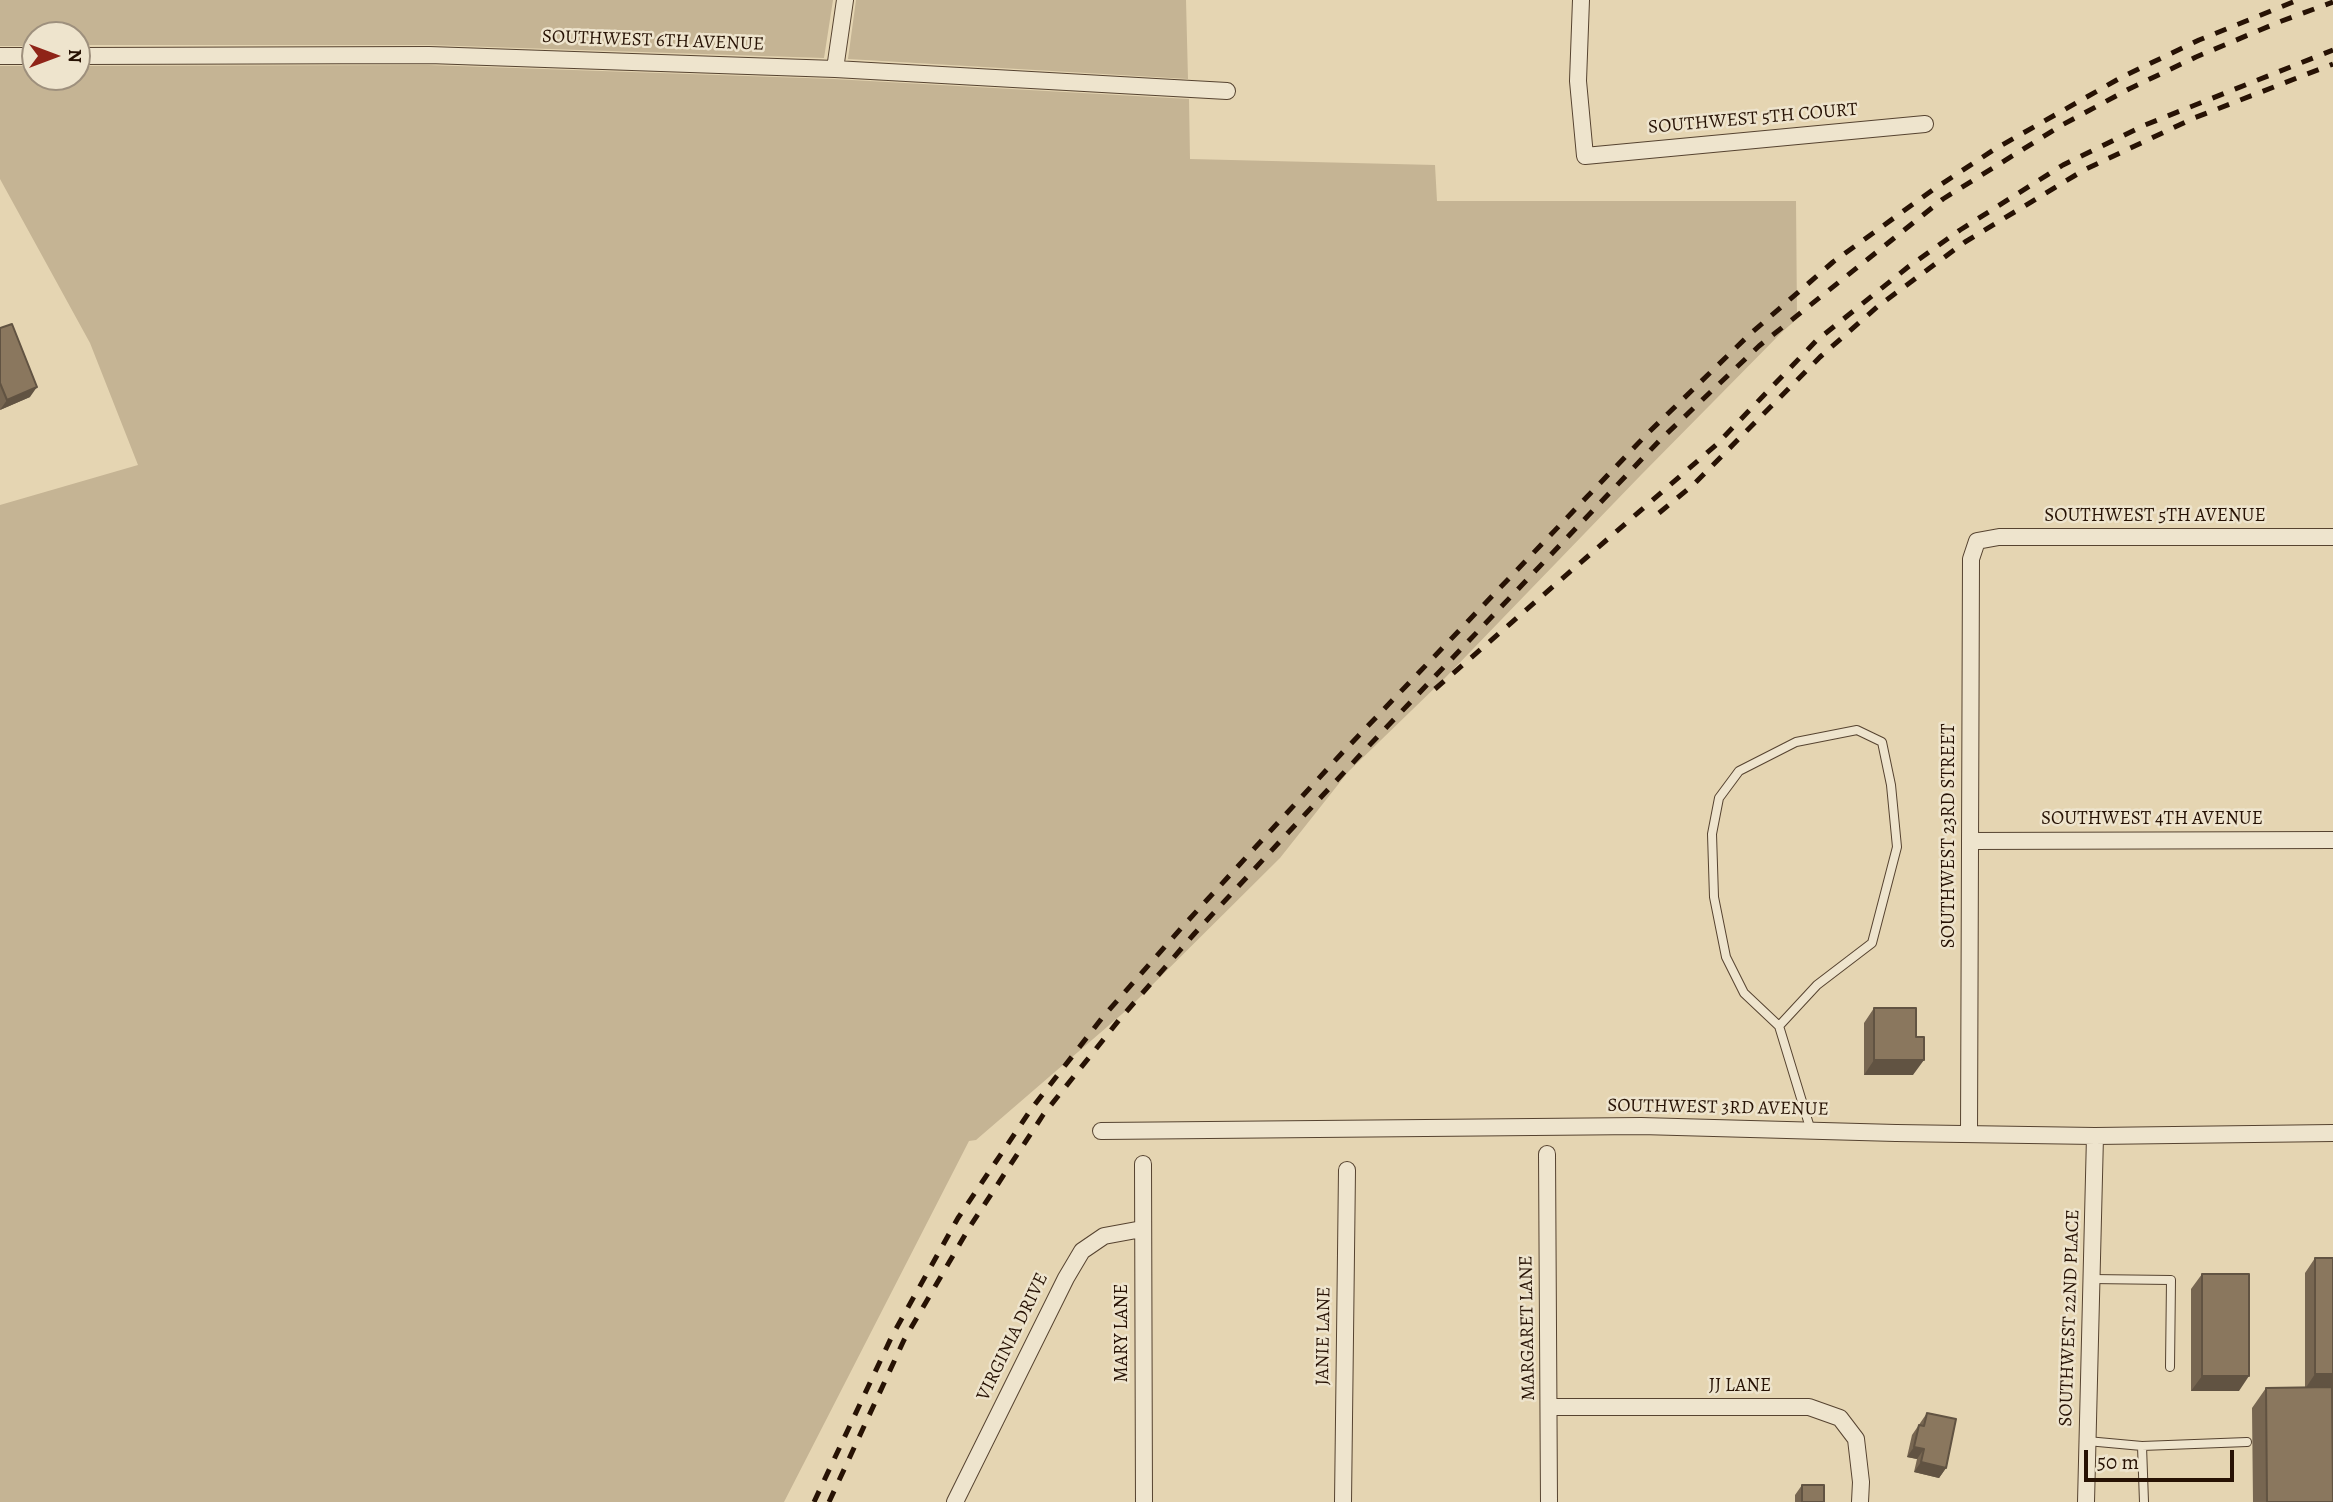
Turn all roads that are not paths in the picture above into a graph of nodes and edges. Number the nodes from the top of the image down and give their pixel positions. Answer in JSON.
{"nodes":[{"id":1,"x":845,"y":0,"type":"edge"},
{"id":2,"x":1581,"y":0,"type":"edge"},
{"id":3,"x":0,"y":56,"type":"edge"},
{"id":4,"x":21,"y":56,"type":"edge"},
{"id":5,"x":91,"y":56,"type":"edge"},
{"id":6,"x":835,"y":69,"type":"junction"},
{"id":7,"x":1227,"y":91,"type":"dead end"},
{"id":8,"x":1925,"y":124,"type":"dead end"},
{"id":9,"x":2333,"y":537,"type":"edge"},
{"id":10,"x":1977,"y":541,"type":"joint"},
{"id":11,"x":2333,"y":840,"type":"edge"},
{"id":12,"x":1970,"y":841,"type":"junction"},
{"id":13,"x":1779,"y":1026,"type":"junction"},
{"id":14,"x":1101,"y":1131,"type":"dead end"},
{"id":15,"x":1811,"y":1131,"type":"junction"},
{"id":16,"x":1969,"y":1133,"type":"junction"},
{"id":17,"x":2333,"y":1133,"type":"edge"},
{"id":18,"x":2095,"y":1136,"type":"junction"},
{"id":19,"x":1547,"y":1154,"type":"dead end"},
{"id":20,"x":1143,"y":1164,"type":"dead end"},
{"id":21,"x":1347,"y":1170,"type":"dead end"},
{"id":22,"x":1142,"y":1230,"type":"junction"},
{"id":23,"x":2091,"y":1279,"type":"junction"},
{"id":24,"x":2169,"y":1367,"type":"dead end"},
{"id":25,"x":1550,"y":1407,"type":"junction"},
{"id":26,"x":2087,"y":1441,"type":"junction"},
{"id":27,"x":2247,"y":1442,"type":"dead end"},
{"id":28,"x":2143,"y":1446,"type":"junction"},
{"id":29,"x":955,"y":1502,"type":"edge"},
{"id":30,"x":1144,"y":1502,"type":"edge"},
{"id":31,"x":1343,"y":1502,"type":"edge"},
{"id":32,"x":1549,"y":1502,"type":"edge"},
{"id":33,"x":1860,"y":1502,"type":"edge"},
{"id":34,"x":2086,"y":1502,"type":"edge"},
{"id":35,"x":2144,"y":1502,"type":"edge"}],
"edges":[{"from":1,"to":6,"type":"street"},
{"from":2,"to":8,"type":"street","name":"SOUTHWEST 5TH COURT"},
{"from":3,"to":4,"type":"street"},
{"from":5,"to":6,"type":"street","name":"SOUTHWEST 6TH AVENUE"},
{"from":6,"to":7,"type":"street","name":"SOUTHWEST 6TH AVENUE"},
{"from":9,"to":10,"type":"street","name":"SOUTHWEST 5TH AVENUE"},
{"from":10,"to":12,"type":"street","name":"SOUTHWEST 23RD STREET"},
{"from":11,"to":12,"type":"street","name":"SOUTHWEST 4TH AVENUE"},
{"from":12,"to":16,"type":"street","name":"SOUTHWEST 23RD STREET"},
{"from":13,"to":13,"type":"lane"},
{"from":13,"to":15,"type":"lane"},
{"from":14,"to":15,"type":"street","name":"SOUTHWEST 3RD AVENUE"},
{"from":15,"to":16,"type":"street","name":"SOUTHWEST 3RD AVENUE"},
{"from":16,"to":18,"type":"street","name":"SOUTHWEST 3RD AVENUE"},
{"from":17,"to":18,"type":"street","name":"SOUTHWEST 3RD AVENUE"},
{"from":18,"to":23,"type":"street","name":"SOUTHWEST 22ND PLACE"},
{"from":19,"to":25,"type":"street","name":"MARGARET LANE"},
{"from":20,"to":22,"type":"street","name":"MARY LANE"},
{"from":21,"to":31,"type":"street","name":"JANIE LANE"},
{"from":22,"to":29,"type":"street","name":"VIRGINIA DRIVE"},
{"from":22,"to":30,"type":"street","name":"MARY LANE"},
{"from":23,"to":24,"type":"lane"},
{"from":23,"to":26,"type":"street","name":"SOUTHWEST 22ND PLACE"},
{"from":25,"to":32,"type":"street","name":"MARGARET LANE"},
{"from":25,"to":33,"type":"street","name":"JJ LANE"},
{"from":26,"to":28,"type":"lane"},
{"from":26,"to":34,"type":"street","name":"SOUTHWEST 22ND PLACE"},
{"from":27,"to":28,"type":"lane"},
{"from":28,"to":35,"type":"lane"}]}
